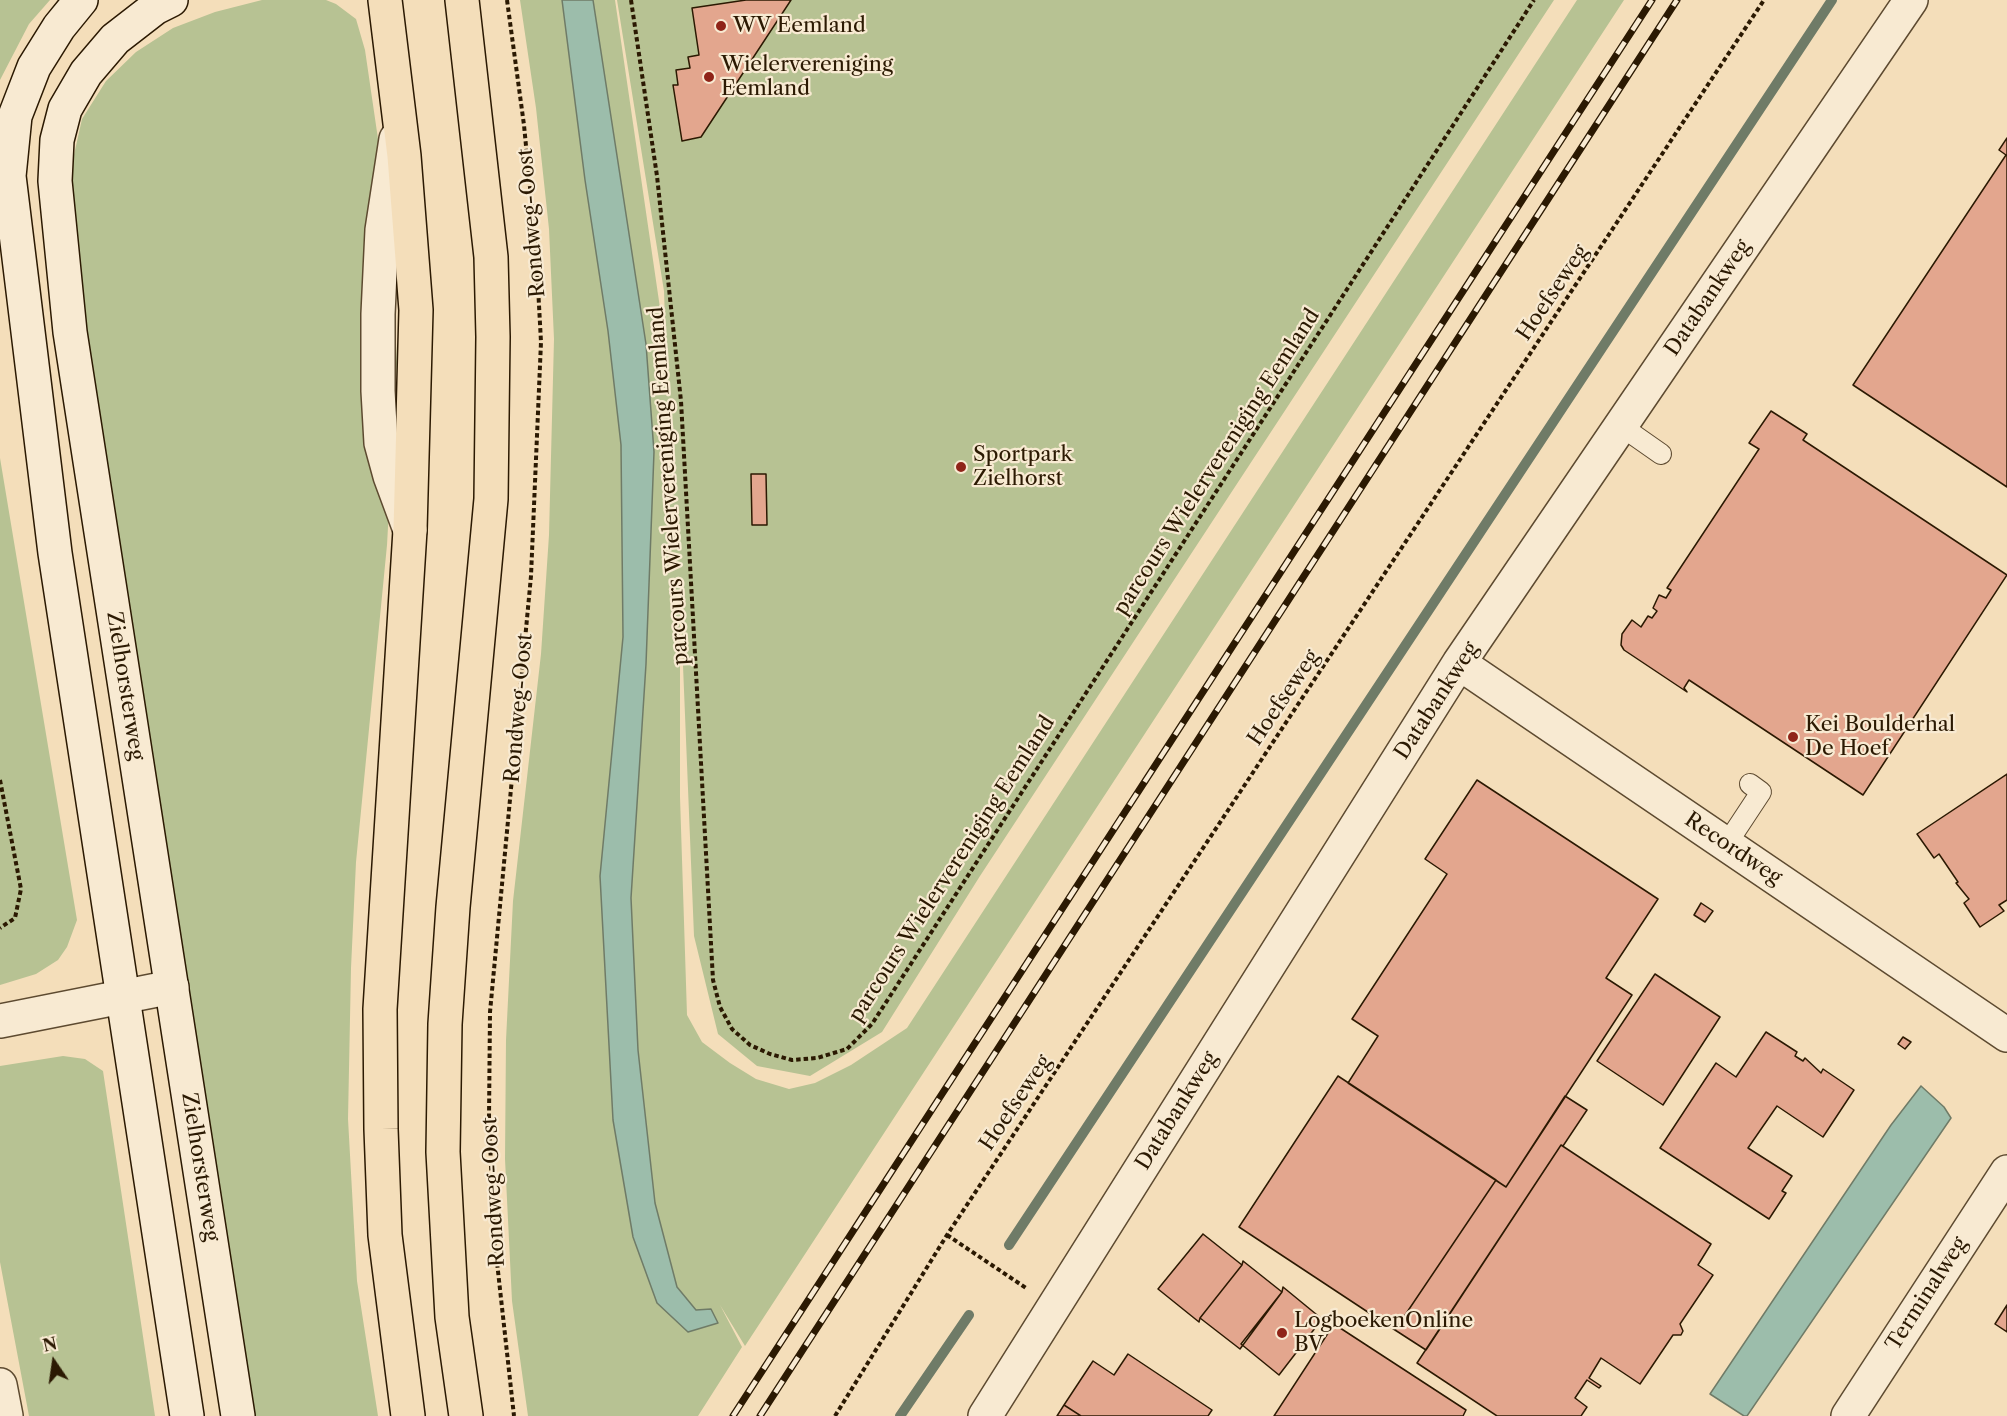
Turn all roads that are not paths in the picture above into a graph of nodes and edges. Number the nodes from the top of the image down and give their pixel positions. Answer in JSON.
{"nodes":[{"id":1,"x":81,"y":0,"type":"edge"},
{"id":2,"x":171,"y":0,"type":"edge"},
{"id":3,"x":385,"y":0,"type":"edge"},
{"id":4,"x":462,"y":0,"type":"edge"},
{"id":5,"x":1911,"y":0,"type":"edge"},
{"id":6,"x":1621,"y":426,"type":"junction"},
{"id":7,"x":1661,"y":454,"type":"dead end"},
{"id":8,"x":1460,"y":663,"type":"junction"},
{"id":9,"x":1750,"y":784,"type":"dead end"},
{"id":10,"x":1726,"y":845,"type":"junction"},
{"id":11,"x":172,"y":987,"type":"junction"},
{"id":12,"x":122,"y":997,"type":"junction"},
{"id":13,"x":0,"y":1021,"type":"edge"},
{"id":14,"x":2007,"y":1035,"type":"edge"},
{"id":15,"x":2007,"y":1172,"type":"edge"},
{"id":16,"x":0,"y":1385,"type":"edge"},
{"id":17,"x":6,"y":1416,"type":"edge"},
{"id":18,"x":187,"y":1416,"type":"edge"},
{"id":19,"x":238,"y":1416,"type":"edge"},
{"id":20,"x":408,"y":1416,"type":"edge"},
{"id":21,"x":466,"y":1416,"type":"edge"},
{"id":22,"x":984,"y":1416,"type":"edge"},
{"id":23,"x":1848,"y":1416,"type":"edge"}],
"edges":[{"from":1,"to":12,"type":"main road"},
{"from":2,"to":11,"type":"main road","name":"Zielhorsterweg"},
{"from":3,"to":20,"type":"main road"},
{"from":4,"to":21,"type":"main road","name":"Rondweg-Oost"},
{"from":5,"to":6,"type":"main road","name":"Databankweg"},
{"from":6,"to":7,"type":"lane"},
{"from":6,"to":8,"type":"main road","name":"Databankweg"},
{"from":8,"to":10,"type":"main road","name":"Recordweg"},
{"from":8,"to":22,"type":"main road","name":"Databankweg"},
{"from":9,"to":10,"type":"lane"},
{"from":10,"to":14,"type":"main road","name":"Recordweg"},
{"from":11,"to":12,"type":"main road"},
{"from":11,"to":19,"type":"main road","name":"Zielhorsterweg"},
{"from":12,"to":13,"type":"main road"},
{"from":12,"to":18,"type":"main road"},
{"from":15,"to":23,"type":"main road","name":"Terminalweg"},
{"from":16,"to":17,"type":"main road"}]}
